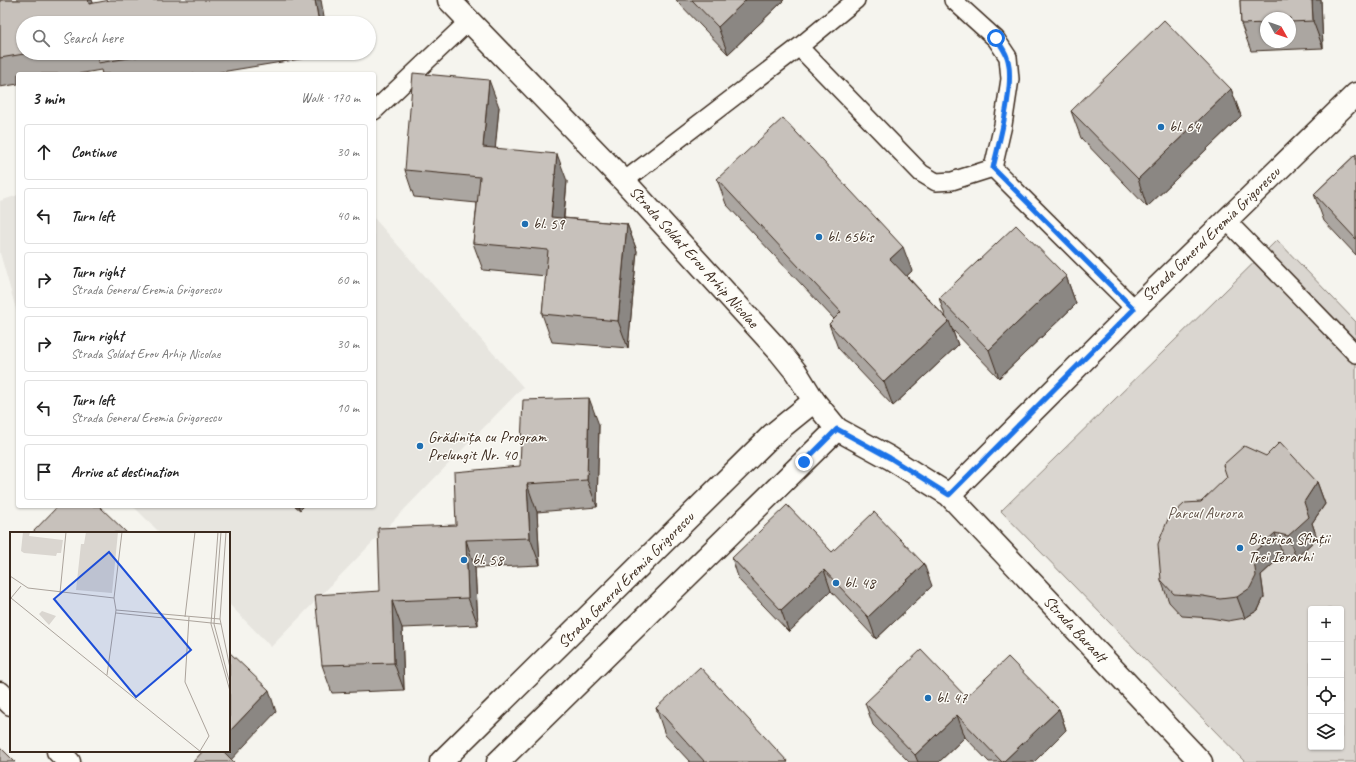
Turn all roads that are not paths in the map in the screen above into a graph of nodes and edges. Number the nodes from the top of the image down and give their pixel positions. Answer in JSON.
{"nodes":[{"id":1,"x":449,"y":0,"type":"edge"},
{"id":2,"x":856,"y":0,"type":"edge"},
{"id":3,"x":953,"y":0,"type":"edge"},
{"id":4,"x":469,"y":21,"type":"junction"},
{"id":5,"x":799,"y":47,"type":"junction"},
{"id":6,"x":1356,"y":94,"type":"edge"},
{"id":7,"x":376,"y":109,"type":"edge"},
{"id":8,"x":993,"y":168,"type":"junction"},
{"id":9,"x":624,"y":181,"type":"junction"},
{"id":10,"x":1226,"y":220,"type":"junction"},
{"id":11,"x":1134,"y":309,"type":"junction"},
{"id":12,"x":1356,"y":354,"type":"edge"},
{"id":13,"x":814,"y":401,"type":"junction"},
{"id":14,"x":837,"y":429,"type":"junction"},
{"id":15,"x":949,"y":495,"type":"junction"},
{"id":16,"x":0,"y":693,"type":"edge"},
{"id":17,"x":10,"y":703,"type":"edge"},
{"id":18,"x":59,"y":752,"type":"edge"},
{"id":19,"x":69,"y":762,"type":"edge"},
{"id":20,"x":441,"y":762,"type":"edge"},
{"id":21,"x":498,"y":762,"type":"edge"},
{"id":22,"x":1201,"y":762,"type":"edge"}],
"edges":[{"from":1,"to":4,"type":"street","name":"Strada Soldat Erou Arhip Nicolae"},
{"from":2,"to":5,"type":"lane"},
{"from":3,"to":8,"type":"lane"},
{"from":4,"to":7,"type":"lane"},
{"from":4,"to":9,"type":"street","name":"Strada Soldat Erou Arhip Nicolae"},
{"from":5,"to":8,"type":"lane"},
{"from":5,"to":9,"type":"lane"},
{"from":6,"to":10,"type":"street","name":"Strada General Eremia Grigorescu"},
{"from":8,"to":11,"type":"lane"},
{"from":9,"to":13,"type":"street","name":"Strada Soldat Erou Arhip Nicolae"},
{"from":10,"to":11,"type":"street","name":"Strada General Eremia Grigorescu"},
{"from":10,"to":12,"type":"lane"},
{"from":11,"to":15,"type":"street","name":"Strada General Eremia Grigorescu"},
{"from":13,"to":14,"type":"street","name":"Strada Soldat Erou Arhip Nicolae"},
{"from":13,"to":20,"type":"street","name":"Strada General Eremia Grigorescu"},
{"from":14,"to":15,"type":"street","name":"Strada Soldat Erou Arhip Nicolae"},
{"from":14,"to":21,"type":"street"},
{"from":15,"to":22,"type":"street","name":"Strada Baraolt"},
{"from":16,"to":17,"type":"street"},
{"from":18,"to":19,"type":"street"}]}
